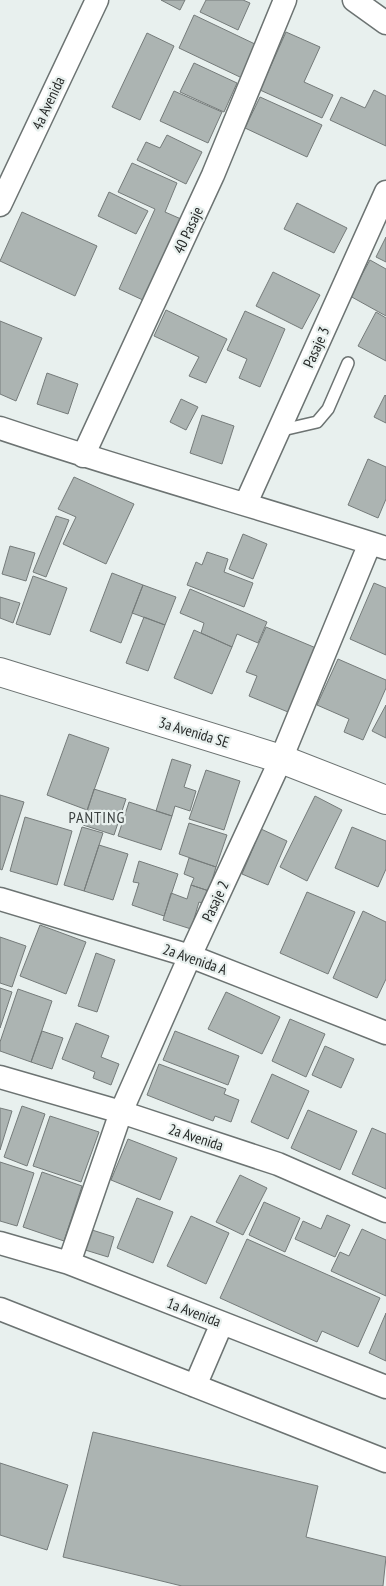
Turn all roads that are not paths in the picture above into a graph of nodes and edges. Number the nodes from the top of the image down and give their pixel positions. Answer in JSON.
{"nodes":[{"id":1,"x":97,"y":0,"type":"edge"},
{"id":2,"x":285,"y":0,"type":"edge"},
{"id":3,"x":354,"y":0,"type":"edge"},
{"id":4,"x":386,"y":22,"type":"edge"},
{"id":5,"x":386,"y":192,"type":"edge"},
{"id":6,"x":0,"y":205,"type":"edge"},
{"id":7,"x":348,"y":363,"type":"dead end"},
{"id":8,"x":0,"y":428,"type":"edge"},
{"id":9,"x":278,"y":432,"type":"junction"},
{"id":10,"x":83,"y":456,"type":"junction"},
{"id":11,"x":246,"y":503,"type":"junction"},
{"id":12,"x":378,"y":545,"type":"edge"},
{"id":13,"x":0,"y":672,"type":"edge"},
{"id":14,"x":281,"y":759,"type":"junction"},
{"id":15,"x":386,"y":800,"type":"edge"},
{"id":16,"x":0,"y":899,"type":"edge"},
{"id":17,"x":190,"y":956,"type":"junction"},
{"id":18,"x":386,"y":1033,"type":"edge"},
{"id":19,"x":0,"y":1077,"type":"edge"},
{"id":20,"x":121,"y":1112,"type":"junction"},
{"id":21,"x":386,"y":1211,"type":"edge"},
{"id":22,"x":0,"y":1242,"type":"edge"},
{"id":23,"x":68,"y":1263,"type":"junction"},
{"id":24,"x":0,"y":1309,"type":"edge"},
{"id":25,"x":222,"y":1323,"type":"junction"},
{"id":26,"x":195,"y":1386,"type":"junction"},
{"id":27,"x":386,"y":1387,"type":"edge"},
{"id":28,"x":386,"y":1461,"type":"edge"}],
"edges":[{"from":1,"to":6,"type":"street","name":"4a Avenida"},
{"from":2,"to":10,"type":"street","name":"40 Pasaje"},
{"from":3,"to":4,"type":"street"},
{"from":5,"to":9,"type":"street","name":"Pasaje 3"},
{"from":7,"to":9,"type":"lane"},
{"from":8,"to":10,"type":"street"},
{"from":9,"to":11,"type":"street","name":"Pasaje 3"},
{"from":10,"to":11,"type":"street"},
{"from":11,"to":12,"type":"street"},
{"from":12,"to":14,"type":"street","name":"Pasaje 2"},
{"from":13,"to":14,"type":"street","name":"3a Avenida SE"},
{"from":14,"to":15,"type":"street","name":"3a Avenida SE"},
{"from":14,"to":17,"type":"street","name":"Pasaje 2"},
{"from":16,"to":17,"type":"street","name":"2a Avenida A"},
{"from":17,"to":18,"type":"street","name":"2a Avenida A"},
{"from":17,"to":20,"type":"street","name":"Pasaje 2"},
{"from":19,"to":20,"type":"street","name":"2a Avenida"},
{"from":20,"to":21,"type":"street","name":"2a Avenida"},
{"from":20,"to":23,"type":"street","name":"Pasaje 2"},
{"from":22,"to":23,"type":"street","name":"1a Avenida"},
{"from":23,"to":25,"type":"street","name":"1a Avenida"},
{"from":24,"to":26,"type":"street"},
{"from":25,"to":26,"type":"street"},
{"from":25,"to":27,"type":"street","name":"1a Avenida"},
{"from":26,"to":28,"type":"street"}]}
